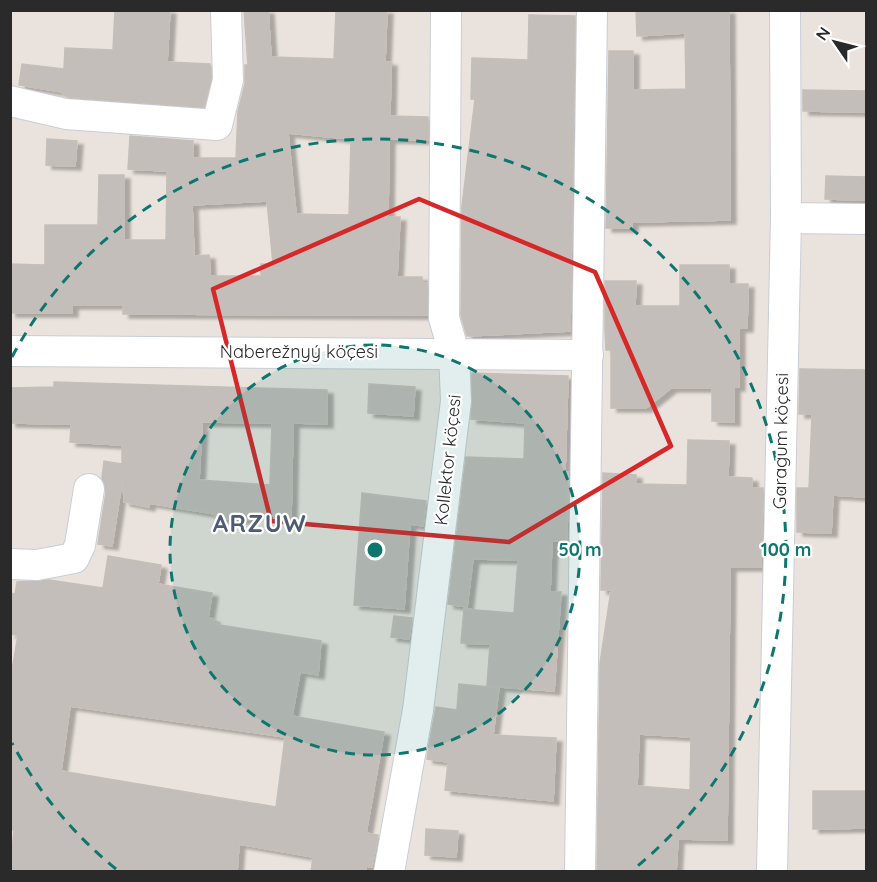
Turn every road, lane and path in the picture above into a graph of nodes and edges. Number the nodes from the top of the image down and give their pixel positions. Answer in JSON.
{"nodes":[{"id":1,"x":226,"y":10,"type":"edge"},
{"id":2,"x":446,"y":10,"type":"edge"},
{"id":3,"x":592,"y":10,"type":"edge"},
{"id":4,"x":785,"y":10,"type":"edge"},
{"id":5,"x":10,"y":101,"type":"edge"},
{"id":6,"x":786,"y":218,"type":"junction"},
{"id":7,"x":867,"y":219,"type":"edge"},
{"id":8,"x":10,"y":351,"type":"edge"},
{"id":9,"x":454,"y":353,"type":"junction"},
{"id":10,"x":588,"y":356,"type":"junction"},
{"id":11,"x":89,"y":489,"type":"dead end"},
{"id":12,"x":10,"y":564,"type":"edge"},
{"id":13,"x":389,"y":872,"type":"edge"},
{"id":14,"x":580,"y":872,"type":"edge"},
{"id":15,"x":772,"y":872,"type":"edge"}],
"edges":[{"from":1,"to":5,"type":"street"},
{"from":2,"to":9,"type":"street","name":"Kollektor köçesi"},
{"from":3,"to":10,"type":"street"},
{"from":4,"to":6,"type":"street","name":"Garagum köçesi"},
{"from":6,"to":7,"type":"street"},
{"from":6,"to":15,"type":"street","name":"Garagum köçesi"},
{"from":8,"to":9,"type":"street","name":"Naberežnyý köçesi"},
{"from":9,"to":10,"type":"street","name":"Naberežnyý köçesi"},
{"from":9,"to":13,"type":"street","name":"Kollektor köçesi"},
{"from":10,"to":14,"type":"street"},
{"from":11,"to":12,"type":"street"}]}
